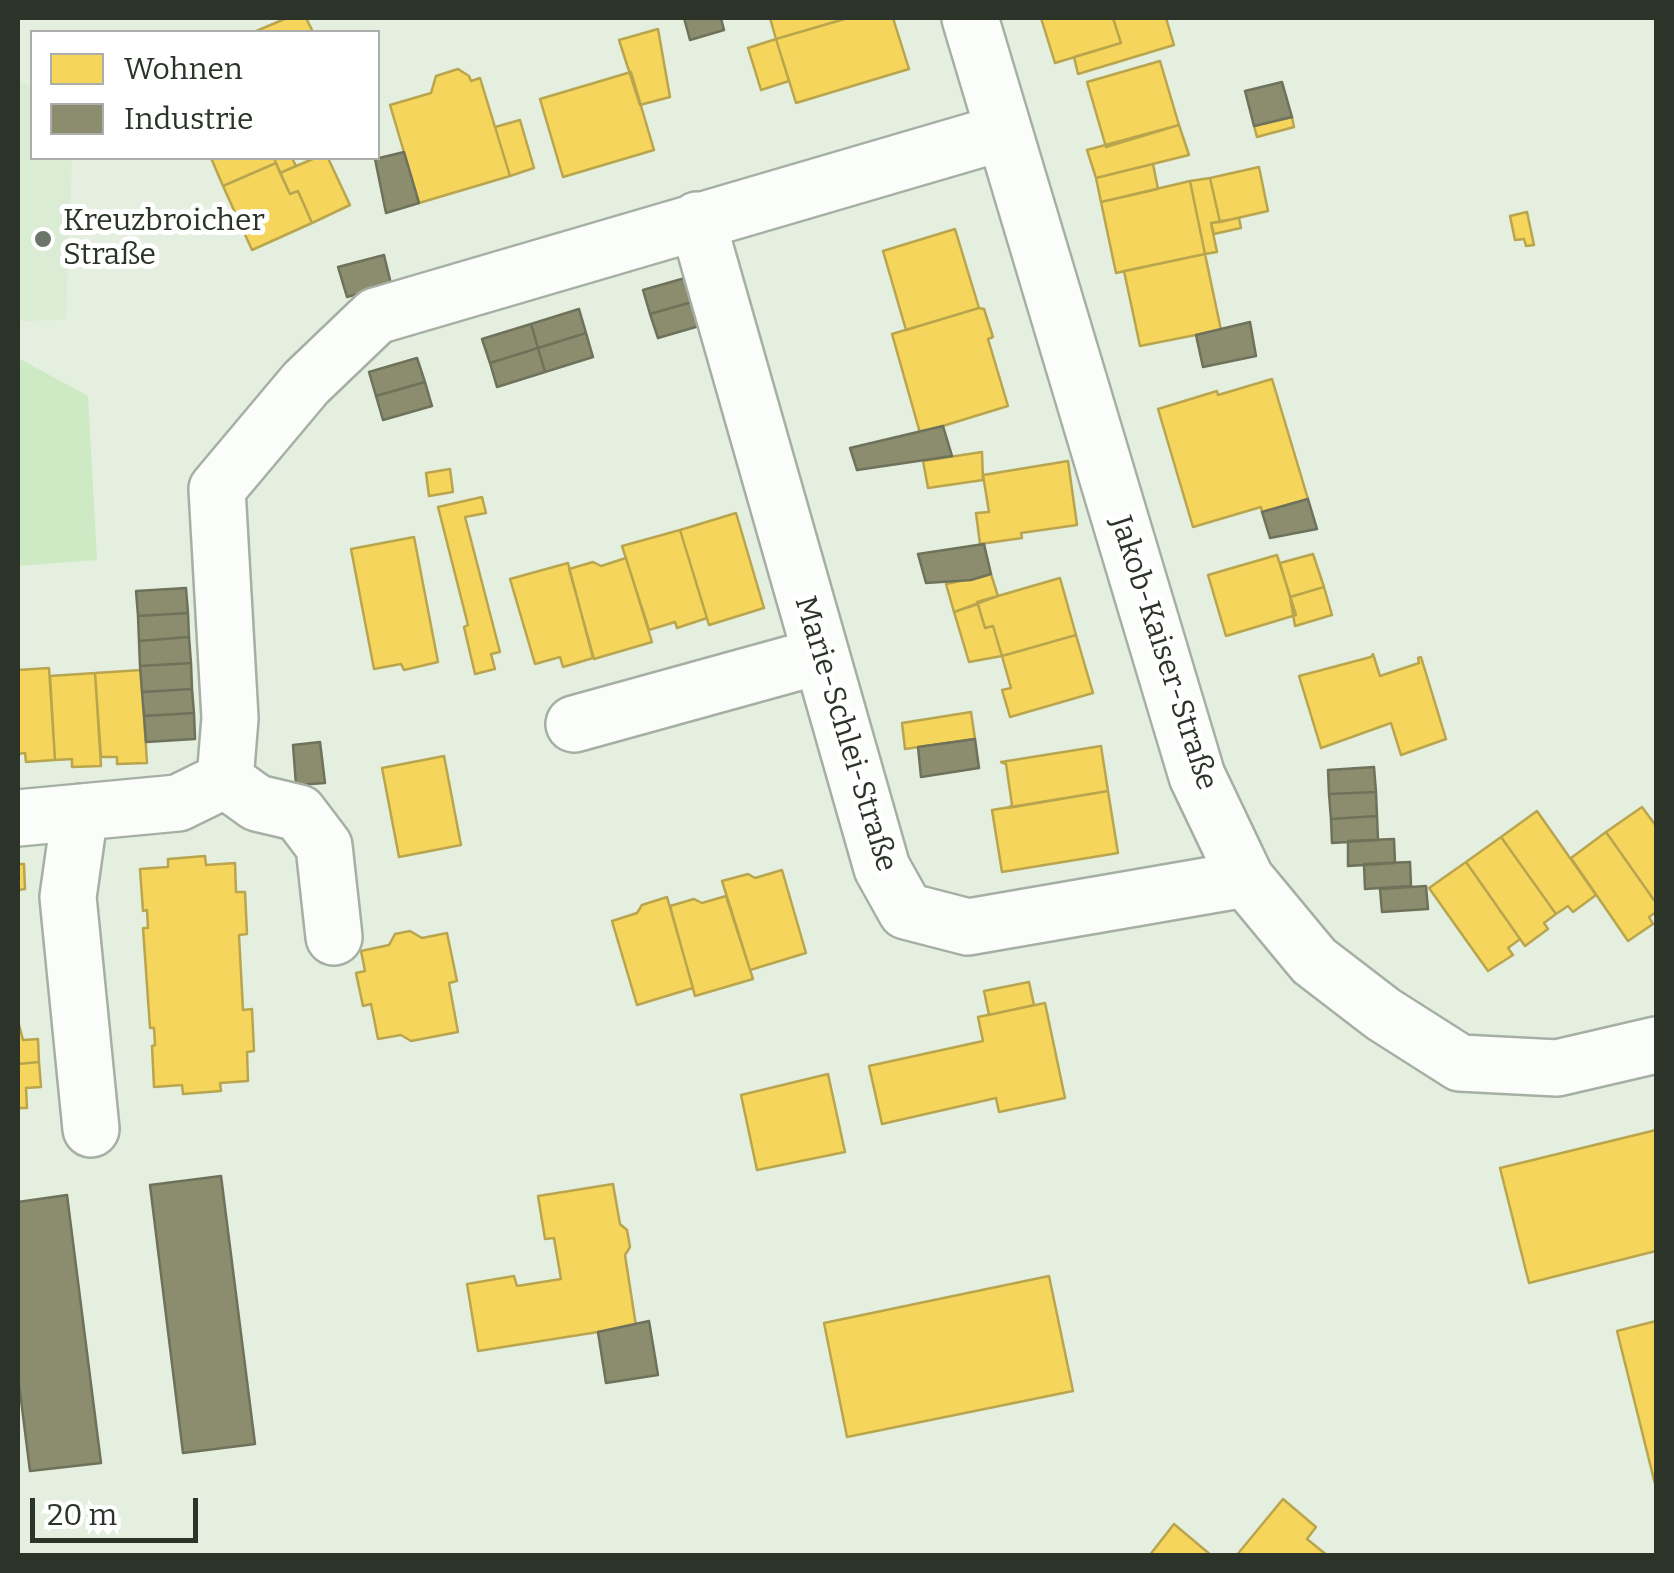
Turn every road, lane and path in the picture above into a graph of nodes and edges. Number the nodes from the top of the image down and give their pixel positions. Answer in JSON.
{"nodes":[{"id":1,"x":970,"y":18,"type":"edge"},
{"id":2,"x":1004,"y":132,"type":"junction"},
{"id":3,"x":697,"y":220,"type":"junction"},
{"id":4,"x":820,"y":656,"type":"junction"},
{"id":5,"x":574,"y":724,"type":"dead end"},
{"id":6,"x":225,"y":780,"type":"junction"},
{"id":7,"x":80,"y":812,"type":"junction"},
{"id":8,"x":18,"y":818,"type":"edge"},
{"id":9,"x":1246,"y":879,"type":"junction"},
{"id":10,"x":334,"y":937,"type":"dead end"},
{"id":11,"x":1656,"y":1045,"type":"edge"},
{"id":12,"x":91,"y":1129,"type":"dead end"}],
"edges":[{"from":1,"to":2,"type":"street","name":"Jakob-Kaiser-Straße"},
{"from":2,"to":3,"type":"street"},
{"from":2,"to":9,"type":"street","name":"Jakob-Kaiser-Straße"},
{"from":3,"to":4,"type":"street","name":"Marie-Schlei-Straße"},
{"from":3,"to":6,"type":"street"},
{"from":4,"to":5,"type":"street"},
{"from":4,"to":9,"type":"street","name":"Marie-Schlei-Straße"},
{"from":6,"to":7,"type":"street"},
{"from":6,"to":10,"type":"street"},
{"from":7,"to":8,"type":"street"},
{"from":7,"to":12,"type":"street"},
{"from":9,"to":11,"type":"street","name":"Jakob-Kaiser-Straße"}]}
